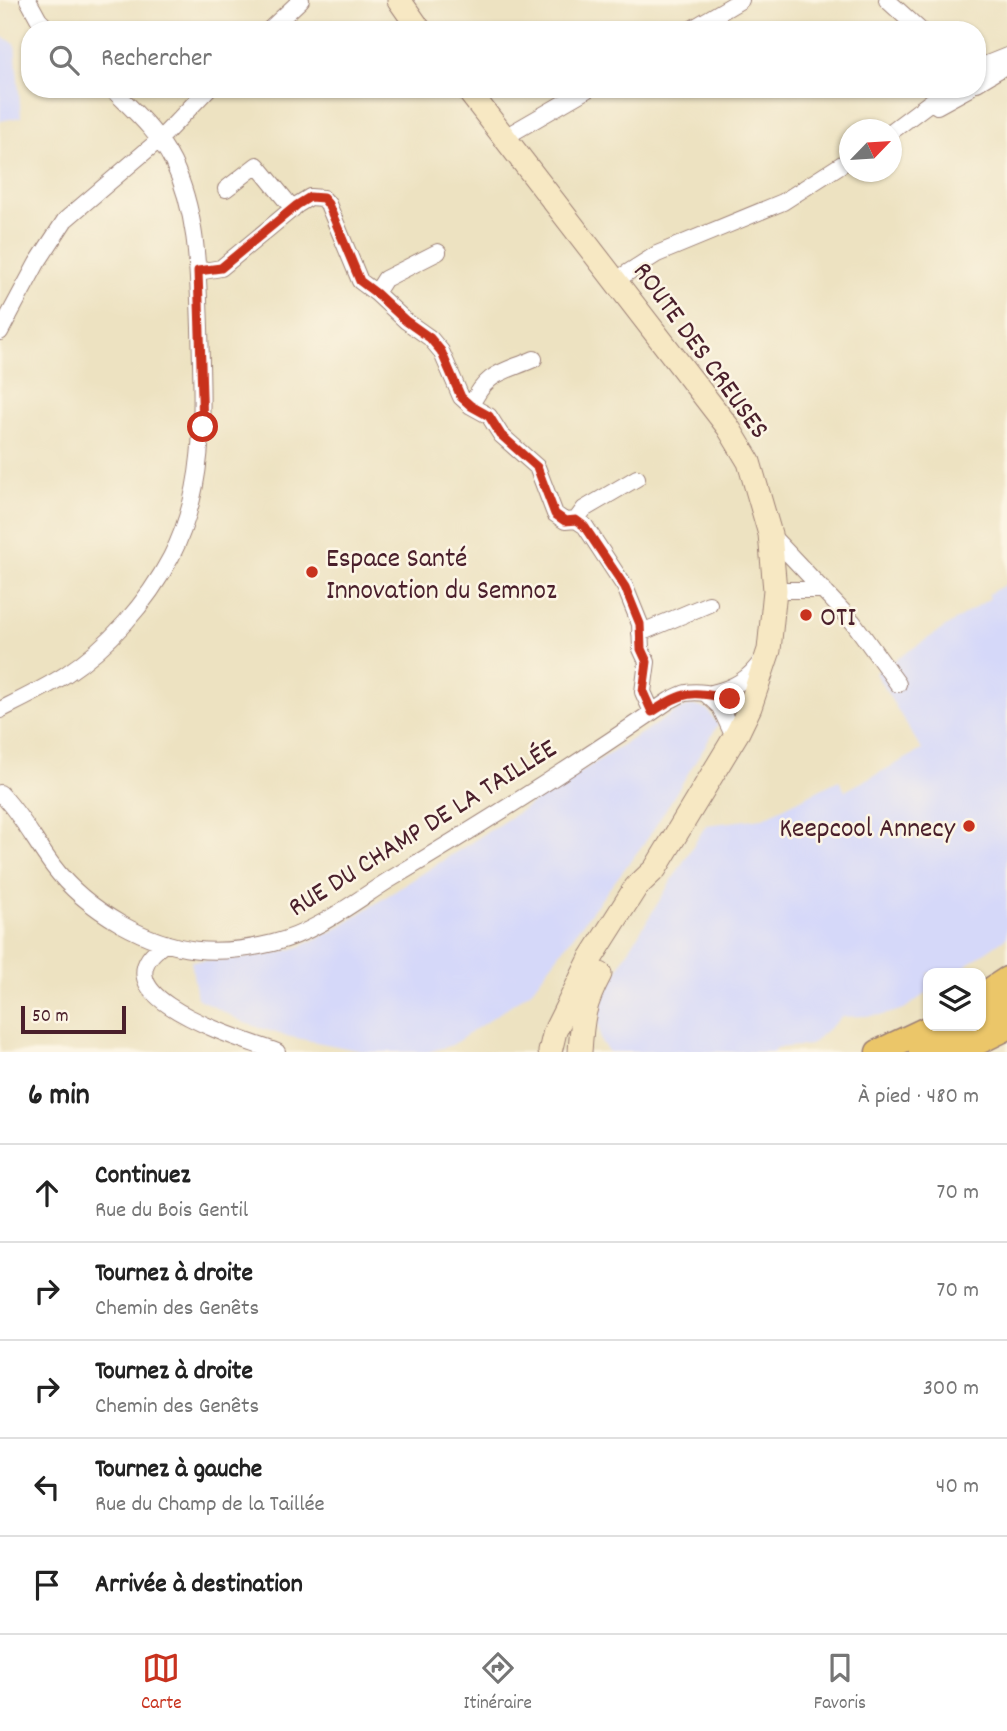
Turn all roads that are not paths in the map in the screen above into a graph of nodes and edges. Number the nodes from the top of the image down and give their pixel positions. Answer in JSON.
{"nodes":[{"id":1,"x":28,"y":0,"type":"edge"},
{"id":2,"x":301,"y":0,"type":"edge"},
{"id":3,"x":741,"y":0,"type":"edge"},
{"id":4,"x":887,"y":0,"type":"edge"},
{"id":5,"x":398,"y":2,"type":"edge"},
{"id":6,"x":40,"y":21,"type":"edge"},
{"id":7,"x":279,"y":21,"type":"edge"},
{"id":8,"x":414,"y":21,"type":"edge"},
{"id":9,"x":705,"y":21,"type":"edge"},
{"id":10,"x":910,"y":21,"type":"edge"},
{"id":11,"x":1007,"y":56,"type":"edge"},
{"id":12,"x":986,"y":64,"type":"edge"},
{"id":13,"x":1007,"y":65,"type":"edge"},
{"id":14,"x":986,"y":78,"type":"edge"},
{"id":15,"x":120,"y":98,"type":"edge"},
{"id":16,"x":199,"y":98,"type":"edge"},
{"id":17,"x":474,"y":98,"type":"edge"},
{"id":18,"x":572,"y":98,"type":"edge"},
{"id":19,"x":937,"y":98,"type":"edge"},
{"id":20,"x":954,"y":98,"type":"edge"},
{"id":21,"x":919,"y":113,"type":"junction"},
{"id":22,"x":902,"y":124,"type":"edge"},
{"id":23,"x":505,"y":137,"type":"junction"},
{"id":24,"x":160,"y":139,"type":"junction"},
{"id":25,"x":839,"y":166,"type":"edge"},
{"id":26,"x":226,"y":189,"type":"dead end"},
{"id":27,"x":293,"y":209,"type":"junction"},
{"id":28,"x":438,"y":252,"type":"dead end"},
{"id":29,"x":198,"y":271,"type":"junction"},
{"id":30,"x":616,"y":280,"type":"junction"},
{"id":31,"x":376,"y":293,"type":"junction"},
{"id":32,"x":0,"y":332,"type":"edge"},
{"id":33,"x":534,"y":359,"type":"dead end"},
{"id":34,"x":471,"y":406,"type":"junction"},
{"id":35,"x":637,"y":478,"type":"dead end"},
{"id":36,"x":576,"y":520,"type":"junction"},
{"id":37,"x":770,"y":534,"type":"junction"},
{"id":38,"x":775,"y":590,"type":"junction"},
{"id":39,"x":824,"y":590,"type":"junction"},
{"id":40,"x":709,"y":604,"type":"dead end"},
{"id":41,"x":640,"y":633,"type":"junction"},
{"id":42,"x":769,"y":650,"type":"junction"},
{"id":43,"x":898,"y":684,"type":"dead end"},
{"id":44,"x":706,"y":694,"type":"junction"},
{"id":45,"x":750,"y":707,"type":"junction"},
{"id":46,"x":0,"y":710,"type":"edge"},
{"id":47,"x":652,"y":712,"type":"junction"},
{"id":48,"x":735,"y":738,"type":"junction"},
{"id":49,"x":0,"y":793,"type":"edge"},
{"id":50,"x":655,"y":869,"type":"junction"},
{"id":51,"x":166,"y":943,"type":"junction"},
{"id":52,"x":1007,"y":979,"type":"edge"},
{"id":53,"x":986,"y":993,"type":"edge"},
{"id":54,"x":1007,"y":1005,"type":"edge"},
{"id":55,"x":986,"y":1018,"type":"edge"},
{"id":56,"x":1007,"y":1028,"type":"edge"},
{"id":57,"x":923,"y":1031,"type":"edge"},
{"id":58,"x":963,"y":1031,"type":"edge"},
{"id":59,"x":553,"y":1041,"type":"edge"},
{"id":60,"x":581,"y":1041,"type":"edge"},
{"id":61,"x":277,"y":1052,"type":"edge"},
{"id":62,"x":538,"y":1052,"type":"edge"},
{"id":63,"x":591,"y":1052,"type":"edge"},
{"id":64,"x":878,"y":1052,"type":"edge"},
{"id":65,"x":924,"y":1052,"type":"edge"},
{"id":66,"x":958,"y":1052,"type":"edge"}],
"edges":[{"from":1,"to":6,"type":"street"},
{"from":2,"to":7,"type":"street"},
{"from":3,"to":9,"type":"street"},
{"from":4,"to":10,"type":"street"},
{"from":5,"to":8,"type":"main road"},
{"from":11,"to":12,"type":"street"},
{"from":13,"to":14,"type":"street"},
{"from":15,"to":24,"type":"street"},
{"from":16,"to":24,"type":"street"},
{"from":17,"to":23,"type":"main road","name":"ROUTE DES CREUSES"},
{"from":18,"to":23,"type":"street"},
{"from":19,"to":21,"type":"street"},
{"from":20,"to":21,"type":"street"},
{"from":21,"to":22,"type":"street"},
{"from":23,"to":30,"type":"main road","name":"ROUTE DES CREUSES"},
{"from":24,"to":29,"type":"street"},
{"from":24,"to":32,"type":"street"},
{"from":25,"to":30,"type":"street"},
{"from":26,"to":27,"type":"street"},
{"from":27,"to":29,"type":"street"},
{"from":27,"to":31,"type":"street"},
{"from":28,"to":31,"type":"street"},
{"from":29,"to":46,"type":"street"},
{"from":30,"to":37,"type":"main road","name":"ROUTE DES CREUSES"},
{"from":31,"to":34,"type":"street"},
{"from":33,"to":34,"type":"street"},
{"from":34,"to":36,"type":"street"},
{"from":35,"to":36,"type":"street"},
{"from":36,"to":41,"type":"street"},
{"from":37,"to":38,"type":"main road","name":"ROUTE DES CREUSES"},
{"from":37,"to":39,"type":"street"},
{"from":38,"to":39,"type":"street"},
{"from":38,"to":42,"type":"main road","name":"ROUTE DES CREUSES"},
{"from":39,"to":43,"type":"street"},
{"from":40,"to":41,"type":"street"},
{"from":41,"to":47,"type":"street"},
{"from":42,"to":44,"type":"street","name":"RUE DU CHAMP DE LA TAILLÉE"},
{"from":42,"to":45,"type":"main road","name":"ROUTE DES CREUSES"},
{"from":44,"to":45,"type":"street","name":"RUE DU CHAMP DE LA TAILLÉE"},
{"from":44,"to":47,"type":"street","name":"RUE DU CHAMP DE LA TAILLÉE"},
{"from":44,"to":48,"type":"street"},
{"from":45,"to":48,"type":"main road","name":"ROUTE DES CREUSES"},
{"from":47,"to":51,"type":"street","name":"RUE DU CHAMP DE LA TAILLÉE"},
{"from":48,"to":50,"type":"main road","name":"ROUTE DES CREUSES"},
{"from":49,"to":51,"type":"street","name":"RUE DU CHAMP DE LA TAILLÉE"},
{"from":50,"to":59,"type":"main road","name":"ROUTE DES CREUSES"},
{"from":50,"to":60,"type":"main road","name":"ROUTE DES CREUSES"},
{"from":51,"to":61,"type":"street"},
{"from":52,"to":53,"type":"main road"},
{"from":54,"to":55,"type":"highway"},
{"from":56,"to":66,"type":"main road"},
{"from":57,"to":64,"type":"main road"},
{"from":58,"to":65,"type":"highway"},
{"from":59,"to":62,"type":"main road","name":"ROUTE DES CREUSES"},
{"from":60,"to":63,"type":"main road","name":"ROUTE DES CREUSES"}]}
